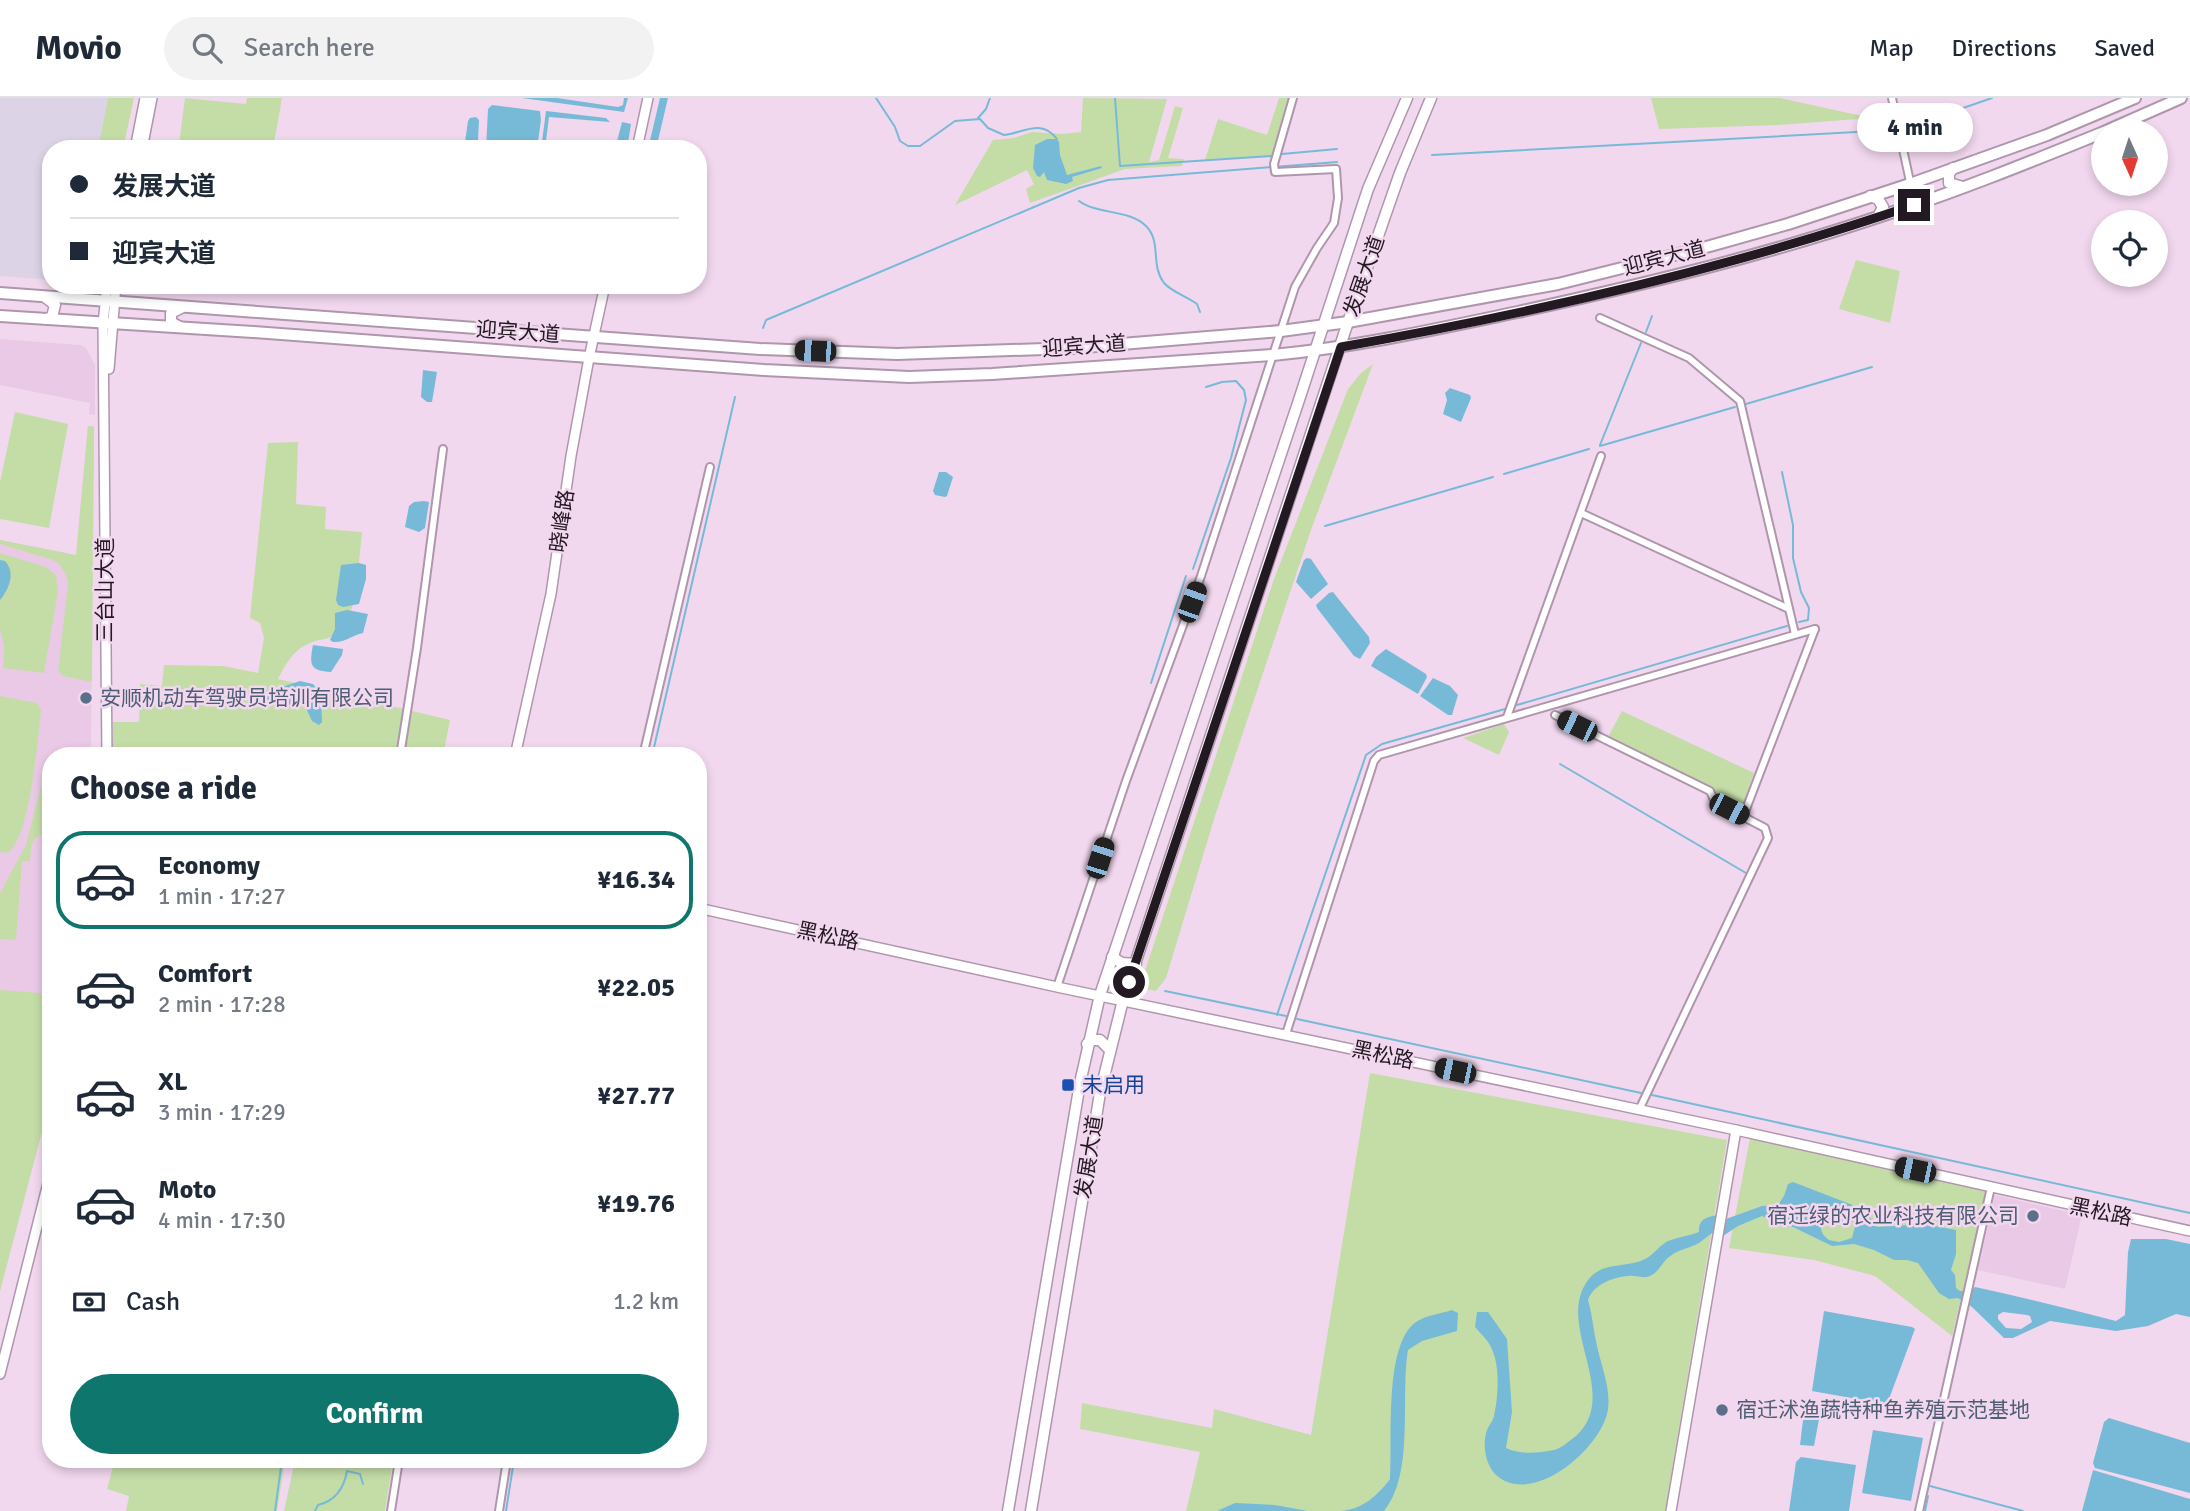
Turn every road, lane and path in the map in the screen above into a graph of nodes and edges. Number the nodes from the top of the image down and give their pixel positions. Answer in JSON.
{"nodes":[{"id":1,"x":145,"y":98,"type":"edge"},
{"id":2,"x":152,"y":98,"type":"edge"},
{"id":3,"x":648,"y":98,"type":"edge"},
{"id":4,"x":1293,"y":98,"type":"edge"},
{"id":5,"x":1407,"y":98,"type":"edge"},
{"id":6,"x":1431,"y":98,"type":"edge"},
{"id":7,"x":1892,"y":98,"type":"edge"},
{"id":8,"x":2135,"y":98,"type":"edge"},
{"id":9,"x":2181,"y":98,"type":"edge"},
{"id":10,"x":2134,"y":119,"type":"edge"},
{"id":11,"x":2091,"y":137,"type":"edge"},
{"id":12,"x":137,"y":140,"type":"edge"},
{"id":13,"x":144,"y":140,"type":"edge"},
{"id":14,"x":639,"y":140,"type":"edge"},
{"id":15,"x":1953,"y":168,"type":"junction"},
{"id":16,"x":1910,"y":184,"type":"junction"},
{"id":17,"x":1963,"y":187,"type":"junction"},
{"id":18,"x":1870,"y":196,"type":"junction"},
{"id":19,"x":1914,"y":205,"type":"junction"},
{"id":20,"x":1878,"y":217,"type":"junction"},
{"id":21,"x":0,"y":293,"type":"edge"},
{"id":22,"x":108,"y":294,"type":"edge"},
{"id":23,"x":112,"y":294,"type":"edge"},
{"id":24,"x":603,"y":294,"type":"edge"},
{"id":25,"x":45,"y":297,"type":"junction"},
{"id":26,"x":109,"y":301,"type":"junction"},
{"id":27,"x":184,"y":307,"type":"junction"},
{"id":28,"x":0,"y":316,"type":"edge"},
{"id":29,"x":1601,"y":318,"type":"dead end"},
{"id":30,"x":42,"y":320,"type":"junction"},
{"id":31,"x":1348,"y":322,"type":"junction"},
{"id":32,"x":108,"y":324,"type":"junction"},
{"id":33,"x":1322,"y":327,"type":"junction"},
{"id":34,"x":183,"y":328,"type":"junction"},
{"id":35,"x":1281,"y":331,"type":"junction"},
{"id":36,"x":593,"y":337,"type":"junction"},
{"id":37,"x":1341,"y":347,"type":"junction"},
{"id":38,"x":1315,"y":351,"type":"junction"},
{"id":39,"x":1273,"y":355,"type":"junction"},
{"id":40,"x":589,"y":358,"type":"junction"},
{"id":41,"x":443,"y":449,"type":"dead end"},
{"id":42,"x":1601,"y":456,"type":"dead end"},
{"id":43,"x":710,"y":467,"type":"dead end"},
{"id":44,"x":1581,"y":513,"type":"junction"},
{"id":45,"x":1789,"y":609,"type":"junction"},
{"id":46,"x":1795,"y":634,"type":"junction"},
{"id":47,"x":1555,"y":715,"type":"dead end"},
{"id":48,"x":1507,"y":718,"type":"junction"},
{"id":49,"x":107,"y":747,"type":"edge"},
{"id":50,"x":401,"y":747,"type":"edge"},
{"id":51,"x":517,"y":747,"type":"edge"},
{"id":52,"x":645,"y":747,"type":"edge"},
{"id":53,"x":1743,"y":817,"type":"junction"},
{"id":54,"x":707,"y":910,"type":"edge"},
{"id":55,"x":1112,"y":957,"type":"junction"},
{"id":56,"x":1136,"y":964,"type":"junction"},
{"id":57,"x":1057,"y":987,"type":"junction"},
{"id":58,"x":1100,"y":995,"type":"junction"},
{"id":59,"x":1124,"y":1000,"type":"junction"},
{"id":60,"x":1286,"y":1034,"type":"junction"},
{"id":61,"x":1087,"y":1044,"type":"junction"},
{"id":62,"x":1110,"y":1050,"type":"junction"},
{"id":63,"x":1639,"y":1110,"type":"junction"},
{"id":64,"x":1736,"y":1130,"type":"junction"},
{"id":65,"x":1992,"y":1187,"type":"junction"},
{"id":66,"x":42,"y":1207,"type":"edge"},
{"id":67,"x":2190,"y":1231,"type":"edge"},
{"id":68,"x":0,"y":1374,"type":"edge"},
{"id":69,"x":398,"y":1468,"type":"edge"},
{"id":70,"x":506,"y":1468,"type":"edge"},
{"id":71,"x":391,"y":1511,"type":"edge"},
{"id":72,"x":499,"y":1511,"type":"edge"},
{"id":73,"x":1008,"y":1511,"type":"edge"},
{"id":74,"x":1031,"y":1511,"type":"edge"},
{"id":75,"x":1671,"y":1511,"type":"edge"},
{"id":76,"x":1919,"y":1511,"type":"edge"}],
"edges":[{"from":1,"to":12,"type":"street"},
{"from":2,"to":13,"type":"street"},
{"from":3,"to":14,"type":"street"},
{"from":4,"to":35,"type":"street"},
{"from":5,"to":33,"type":"main road","name":"发展大道"},
{"from":6,"to":31,"type":"main road","name":"发展大道"},
{"from":7,"to":16,"type":"street"},
{"from":8,"to":15,"type":"highway","name":"迎宾大道"},
{"from":9,"to":10,"type":"highway","name":"迎宾大道"},
{"from":11,"to":17,"type":"highway","name":"迎宾大道"},
{"from":15,"to":16,"type":"highway","name":"迎宾大道"},
{"from":15,"to":17,"type":"main road"},
{"from":16,"to":18,"type":"highway","name":"迎宾大道"},
{"from":16,"to":19,"type":"street"},
{"from":17,"to":19,"type":"highway","name":"迎宾大道"},
{"from":18,"to":20,"type":"main road"},
{"from":18,"to":31,"type":"highway","name":"迎宾大道"},
{"from":19,"to":20,"type":"highway","name":"迎宾大道"},
{"from":20,"to":37,"type":"highway","name":"迎宾大道"},
{"from":21,"to":25,"type":"highway","name":"迎宾大道"},
{"from":22,"to":26,"type":"street","name":"三台山大道"},
{"from":23,"to":26,"type":"street","name":"三台山大道"},
{"from":24,"to":36,"type":"street","name":"晓峰路"},
{"from":25,"to":26,"type":"highway","name":"迎宾大道"},
{"from":25,"to":30,"type":"main road"},
{"from":26,"to":27,"type":"highway","name":"迎宾大道"},
{"from":26,"to":32,"type":"street","name":"三台山大道"},
{"from":27,"to":34,"type":"main road"},
{"from":27,"to":36,"type":"highway","name":"迎宾大道"},
{"from":28,"to":30,"type":"highway","name":"迎宾大道"},
{"from":29,"to":45,"type":"street"},
{"from":30,"to":32,"type":"highway","name":"迎宾大道"},
{"from":31,"to":33,"type":"highway","name":"迎宾大道"},
{"from":31,"to":37,"type":"main road","name":"发展大道"},
{"from":32,"to":34,"type":"highway","name":"迎宾大道"},
{"from":32,"to":49,"type":"street","name":"三台山大道"},
{"from":33,"to":35,"type":"highway","name":"迎宾大道"},
{"from":33,"to":38,"type":"main road","name":"发展大道"},
{"from":34,"to":40,"type":"highway","name":"迎宾大道"},
{"from":35,"to":36,"type":"highway","name":"迎宾大道"},
{"from":35,"to":39,"type":"street"},
{"from":36,"to":40,"type":"street","name":"晓峰路"},
{"from":37,"to":38,"type":"highway","name":"迎宾大道"},
{"from":37,"to":56,"type":"main road","name":"发展大道"},
{"from":38,"to":39,"type":"highway","name":"迎宾大道"},
{"from":38,"to":55,"type":"main road","name":"发展大道"},
{"from":39,"to":40,"type":"highway","name":"迎宾大道"},
{"from":39,"to":57,"type":"street"},
{"from":40,"to":51,"type":"street","name":"晓峰路"},
{"from":41,"to":50,"type":"street"},
{"from":42,"to":44,"type":"street"},
{"from":43,"to":52,"type":"street"},
{"from":44,"to":45,"type":"street"},
{"from":44,"to":48,"type":"street"},
{"from":45,"to":46,"type":"street"},
{"from":46,"to":48,"type":"street"},
{"from":46,"to":53,"type":"street"},
{"from":47,"to":53,"type":"street"},
{"from":48,"to":60,"type":"street"},
{"from":53,"to":63,"type":"street"},
{"from":54,"to":57,"type":"street","name":"黑松路"},
{"from":55,"to":56,"type":"main road"},
{"from":55,"to":58,"type":"main road","name":"发展大道"},
{"from":56,"to":59,"type":"main road","name":"发展大道"},
{"from":57,"to":58,"type":"street","name":"黑松路"},
{"from":58,"to":59,"type":"street","name":"黑松路"},
{"from":58,"to":61,"type":"main road","name":"发展大道"},
{"from":59,"to":60,"type":"street","name":"黑松路"},
{"from":59,"to":62,"type":"main road","name":"发展大道"},
{"from":60,"to":63,"type":"street","name":"黑松路"},
{"from":61,"to":62,"type":"main road"},
{"from":61,"to":73,"type":"main road","name":"发展大道"},
{"from":62,"to":74,"type":"main road","name":"发展大道"},
{"from":63,"to":64,"type":"street","name":"黑松路"},
{"from":64,"to":65,"type":"street","name":"黑松路"},
{"from":64,"to":75,"type":"street"},
{"from":65,"to":67,"type":"street","name":"黑松路"},
{"from":65,"to":76,"type":"street"},
{"from":66,"to":68,"type":"street"},
{"from":69,"to":71,"type":"street"},
{"from":70,"to":72,"type":"street"}]}
